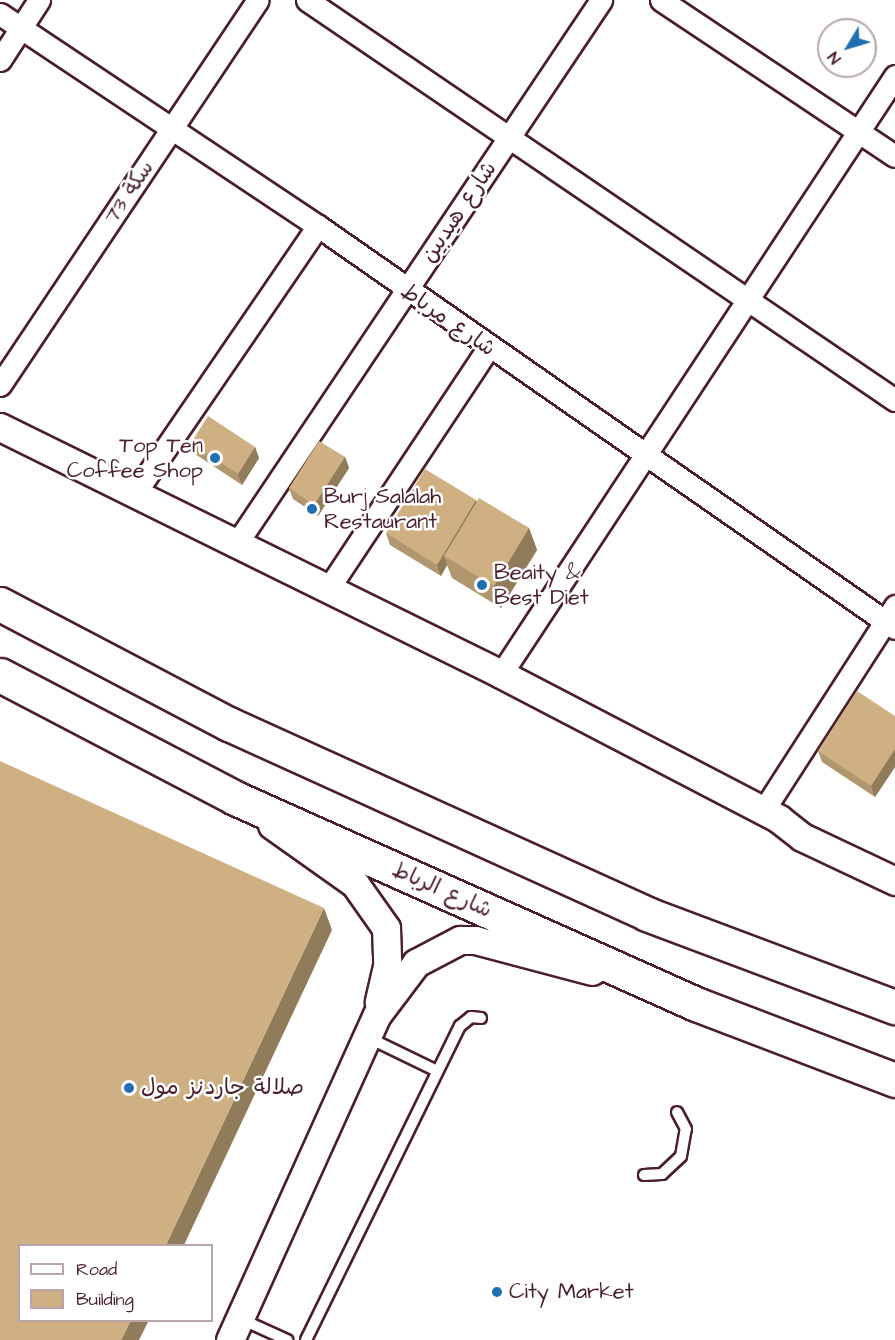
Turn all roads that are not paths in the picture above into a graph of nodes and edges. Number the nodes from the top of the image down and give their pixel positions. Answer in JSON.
{"nodes":[{"id":1,"x":39,"y":0,"type":"edge"},
{"id":2,"x":258,"y":0,"type":"edge"},
{"id":3,"x":307,"y":0,"type":"edge"},
{"id":4,"x":601,"y":0,"type":"edge"},
{"id":5,"x":661,"y":0,"type":"edge"},
{"id":6,"x":0,"y":14,"type":"edge"},
{"id":7,"x":21,"y":28,"type":"junction"},
{"id":8,"x":0,"y":60,"type":"edge"},
{"id":9,"x":895,"y":76,"type":"edge"},
{"id":10,"x":172,"y":129,"type":"junction"},
{"id":11,"x":859,"y":132,"type":"junction"},
{"id":12,"x":509,"y":138,"type":"junction"},
{"id":13,"x":895,"y":156,"type":"edge"},
{"id":14,"x":318,"y":226,"type":"junction"},
{"id":15,"x":406,"y":291,"type":"junction"},
{"id":16,"x":748,"y":300,"type":"junction"},
{"id":17,"x":488,"y":348,"type":"junction"},
{"id":18,"x":0,"y":385,"type":"edge"},
{"id":19,"x":895,"y":400,"type":"edge"},
{"id":20,"x":0,"y":427,"type":"edge"},
{"id":21,"x":642,"y":455,"type":"junction"},
{"id":22,"x":135,"y":493,"type":"junction"},
{"id":23,"x":237,"y":543,"type":"junction"},
{"id":24,"x":328,"y":589,"type":"junction"},
{"id":25,"x":0,"y":604,"type":"edge"},
{"id":26,"x":892,"y":618,"type":"edge"},
{"id":27,"x":501,"y":674,"type":"junction"},
{"id":28,"x":0,"y":675,"type":"edge"},
{"id":29,"x":235,"y":798,"type":"junction"},
{"id":30,"x":771,"y":815,"type":"junction"},
{"id":31,"x":895,"y":867,"type":"edge"},
{"id":32,"x":895,"y":881,"type":"edge"},
{"id":33,"x":696,"y":1004,"type":"junction"},
{"id":34,"x":895,"y":1006,"type":"edge"},
{"id":35,"x":481,"y":1018,"type":"dead end"},
{"id":36,"x":372,"y":1026,"type":"junction"},
{"id":37,"x":438,"y":1071,"type":"junction"},
{"id":38,"x":895,"y":1080,"type":"edge"},
{"id":39,"x":677,"y":1112,"type":"dead end"},
{"id":40,"x":644,"y":1175,"type":"dead end"},
{"id":41,"x":235,"y":1329,"type":"edge"},
{"id":42,"x":287,"y":1340,"type":"edge"},
{"id":43,"x":306,"y":1340,"type":"edge"}],
"edges":[{"from":1,"to":7,"type":"street"},
{"from":2,"to":10,"type":"street","name":"سكة 73"},
{"from":3,"to":12,"type":"street"},
{"from":4,"to":12,"type":"street","name":"شارع هيدبين"},
{"from":5,"to":11,"type":"street"},
{"from":6,"to":7,"type":"street","name":"شارع مرباط"},
{"from":7,"to":8,"type":"street"},
{"from":7,"to":10,"type":"street","name":"شارع مرباط"},
{"from":9,"to":11,"type":"street"},
{"from":10,"to":14,"type":"street","name":"شارع مرباط"},
{"from":10,"to":18,"type":"street","name":"سكة 73"},
{"from":11,"to":13,"type":"street"},
{"from":11,"to":16,"type":"street"},
{"from":12,"to":15,"type":"street","name":"شارع هيدبين"},
{"from":12,"to":16,"type":"street"},
{"from":14,"to":15,"type":"street","name":"شارع مرباط"},
{"from":14,"to":22,"type":"street"},
{"from":15,"to":17,"type":"street","name":"شارع مرباط"},
{"from":15,"to":23,"type":"street","name":"شارع هيدبين"},
{"from":16,"to":19,"type":"street"},
{"from":16,"to":21,"type":"street"},
{"from":17,"to":21,"type":"street","name":"شارع مرباط"},
{"from":17,"to":24,"type":"street"},
{"from":20,"to":22,"type":"street"},
{"from":21,"to":26,"type":"street","name":"شارع مرباط"},
{"from":21,"to":27,"type":"street"},
{"from":22,"to":23,"type":"street"},
{"from":23,"to":24,"type":"street"},
{"from":24,"to":27,"type":"street"},
{"from":25,"to":34,"type":"highway"},
{"from":26,"to":30,"type":"street"},
{"from":27,"to":30,"type":"street"},
{"from":28,"to":29,"type":"highway","name":"شارع الرباط"},
{"from":29,"to":33,"type":"highway","name":"شارع الرباط"},
{"from":29,"to":36,"type":"street"},
{"from":30,"to":31,"type":"street"},
{"from":30,"to":32,"type":"street"},
{"from":33,"to":36,"type":"street"},
{"from":33,"to":38,"type":"highway","name":"شارع الرباط"},
{"from":35,"to":37,"type":"lane"},
{"from":36,"to":37,"type":"lane"},
{"from":36,"to":41,"type":"street"},
{"from":37,"to":43,"type":"lane"},
{"from":39,"to":40,"type":"lane"},
{"from":41,"to":42,"type":"lane"}]}
